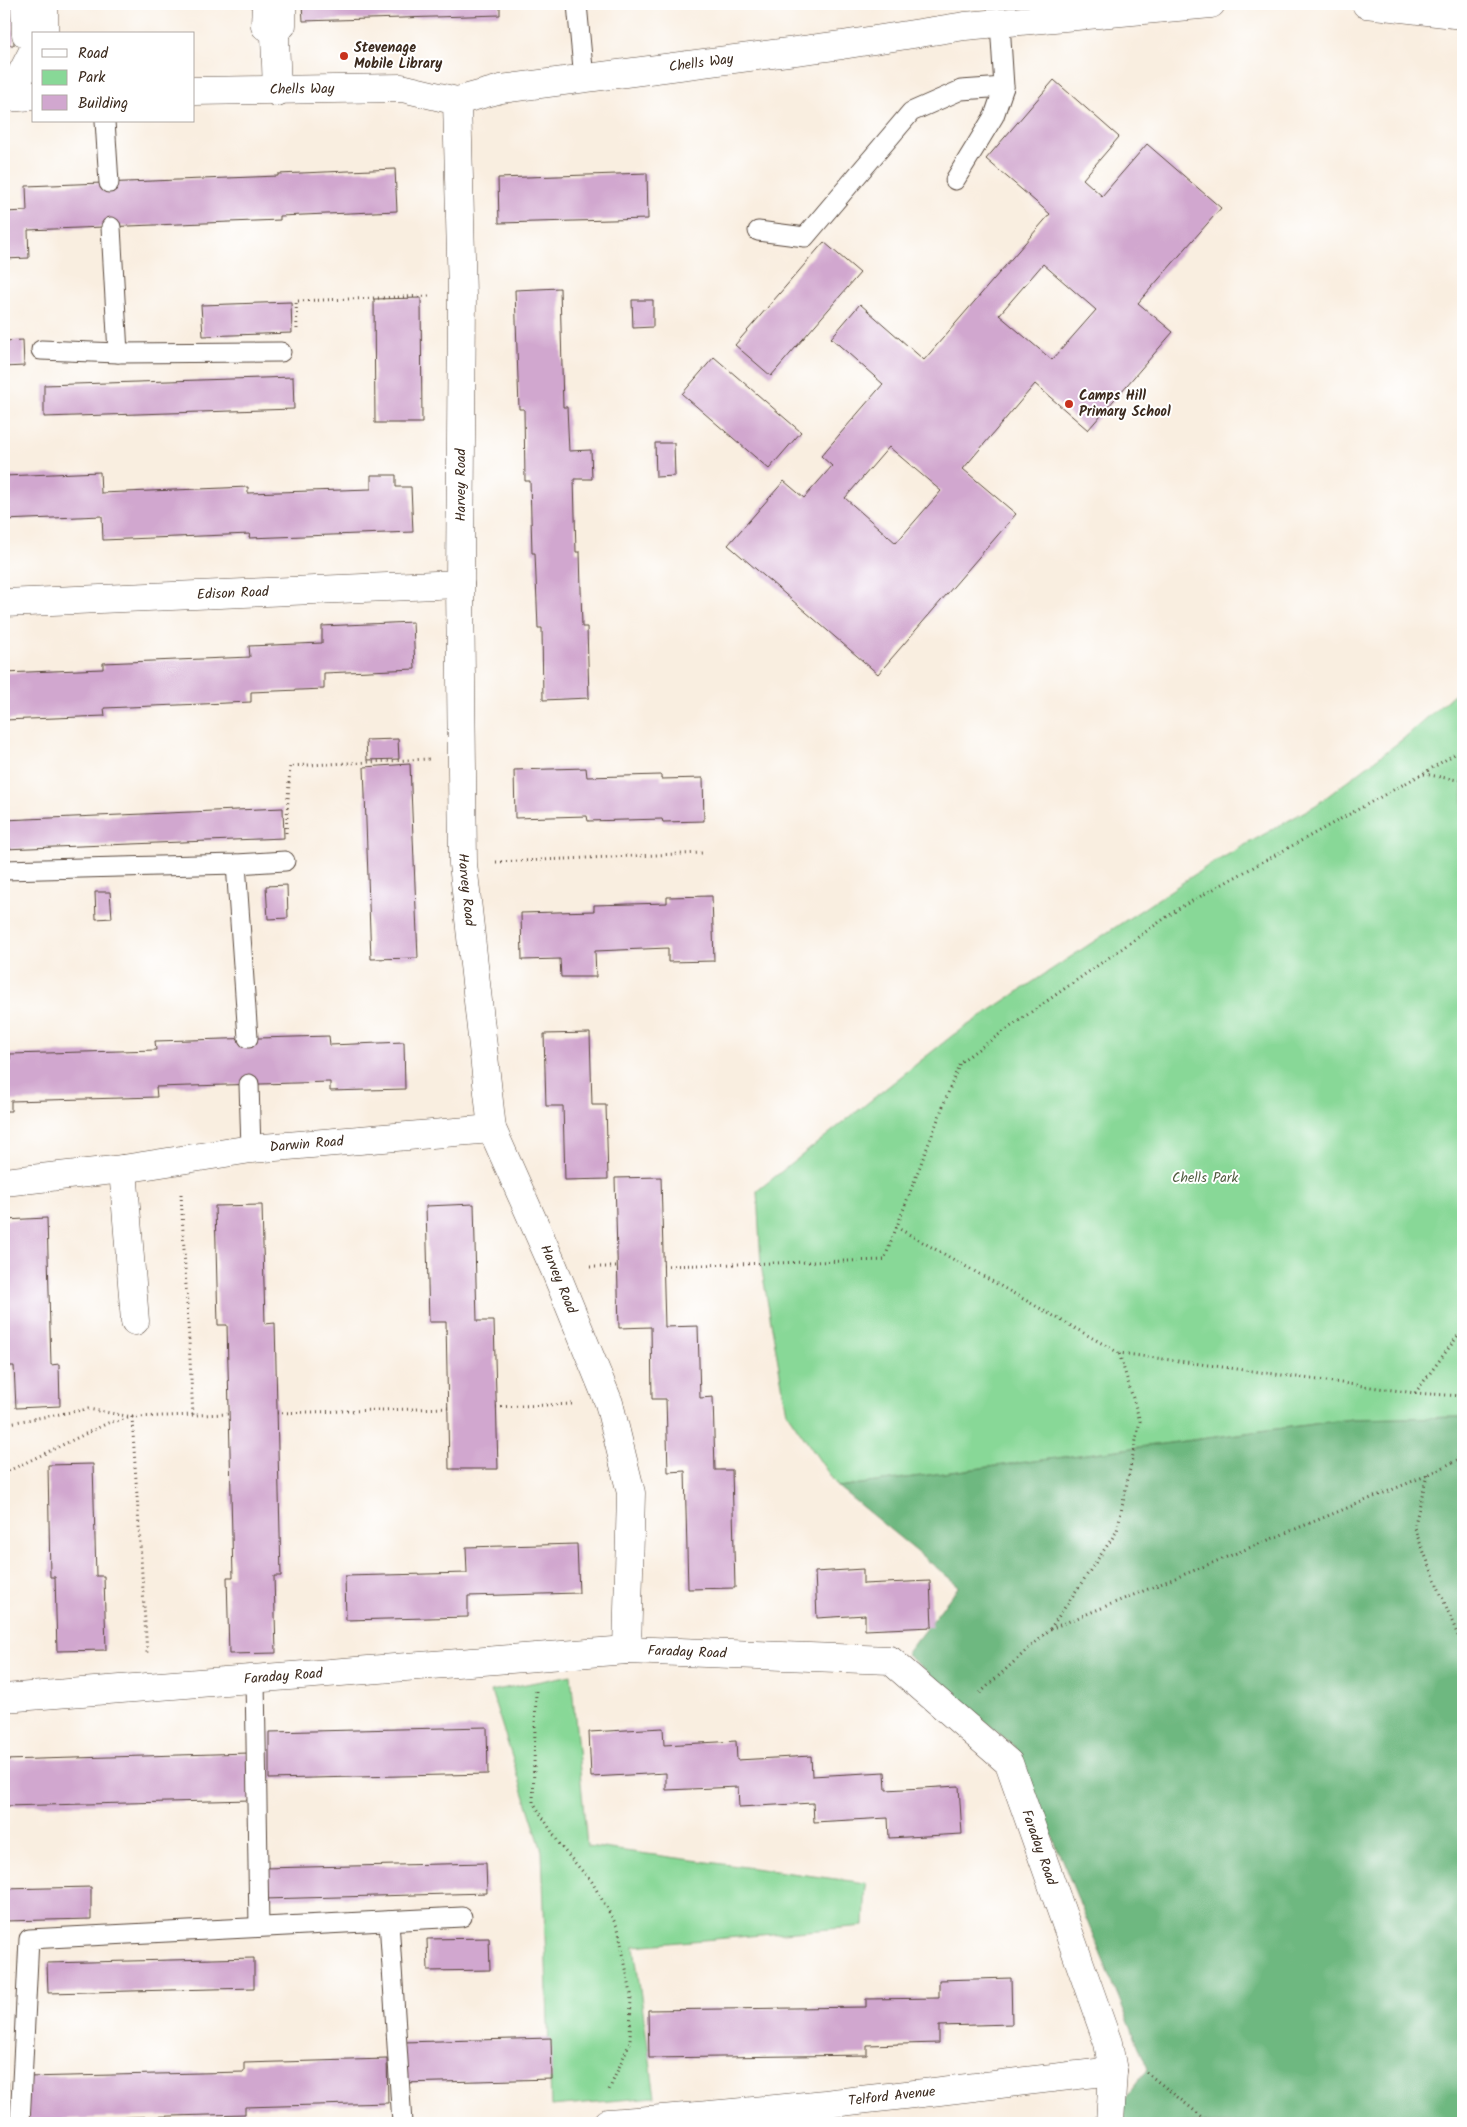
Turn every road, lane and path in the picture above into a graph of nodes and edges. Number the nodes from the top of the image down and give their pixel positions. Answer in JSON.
{"nodes":[{"id":1,"x":25,"y":4,"type":"edge"},
{"id":2,"x":44,"y":4,"type":"edge"},
{"id":3,"x":266,"y":4,"type":"edge"},
{"id":4,"x":282,"y":4,"type":"edge"},
{"id":5,"x":577,"y":4,"type":"edge"},
{"id":6,"x":1211,"y":4,"type":"edge"},
{"id":7,"x":1366,"y":4,"type":"edge"},
{"id":8,"x":1463,"y":15,"type":"edge"},
{"id":9,"x":1000,"y":23,"type":"junction"},
{"id":10,"x":44,"y":32,"type":"edge"},
{"id":11,"x":32,"y":34,"type":"edge"},
{"id":12,"x":276,"y":36,"type":"dead end"},
{"id":13,"x":32,"y":54,"type":"edge"},
{"id":14,"x":584,"y":79,"type":"junction"},
{"id":15,"x":1004,"y":87,"type":"junction"},
{"id":16,"x":195,"y":91,"type":"edge"},
{"id":17,"x":276,"y":92,"type":"junction"},
{"id":18,"x":16,"y":98,"type":"edge"},
{"id":19,"x":457,"y":100,"type":"junction"},
{"id":20,"x":105,"y":122,"type":"edge"},
{"id":21,"x":955,"y":180,"type":"dead end"},
{"id":22,"x":109,"y":183,"type":"dead end"},
{"id":23,"x":111,"y":227,"type":"dead end"},
{"id":24,"x":758,"y":231,"type":"dead end"},
{"id":25,"x":462,"y":295,"type":"junction"},
{"id":26,"x":42,"y":350,"type":"dead end"},
{"id":27,"x":281,"y":352,"type":"joint"},
{"id":28,"x":118,"y":353,"type":"junction"},
{"id":29,"x":460,"y":584,"type":"junction"},
{"id":30,"x":4,"y":603,"type":"edge"},
{"id":31,"x":1463,"y":749,"type":"edge"},
{"id":32,"x":462,"y":757,"type":"junction"},
{"id":33,"x":1424,"y":774,"type":"junction"},
{"id":34,"x":1463,"y":781,"type":"edge"},
{"id":35,"x":702,"y":853,"type":"dead end"},
{"id":36,"x":285,"y":861,"type":"joint"},
{"id":37,"x":236,"y":864,"type":"junction"},
{"id":38,"x":463,"y":864,"type":"junction"},
{"id":39,"x":4,"y":870,"type":"edge"},
{"id":40,"x":248,"y":1038,"type":"dead end"},
{"id":41,"x":249,"y":1084,"type":"dead end"},
{"id":42,"x":492,"y":1129,"type":"junction"},
{"id":43,"x":251,"y":1148,"type":"junction"},
{"id":44,"x":179,"y":1160,"type":"junction"},
{"id":45,"x":123,"y":1169,"type":"junction"},
{"id":46,"x":4,"y":1182,"type":"edge"},
{"id":47,"x":896,"y":1227,"type":"junction"},
{"id":48,"x":663,"y":1266,"type":"dead end"},
{"id":49,"x":135,"y":1321,"type":"dead end"},
{"id":50,"x":1463,"y":1329,"type":"edge"},
{"id":51,"x":1119,"y":1353,"type":"junction"},
{"id":52,"x":1415,"y":1394,"type":"junction"},
{"id":53,"x":1463,"y":1396,"type":"edge"},
{"id":54,"x":609,"y":1403,"type":"junction"},
{"id":55,"x":496,"y":1407,"type":"dead end"},
{"id":56,"x":448,"y":1408,"type":"dead end"},
{"id":57,"x":277,"y":1413,"type":"dead end"},
{"id":58,"x":229,"y":1414,"type":"dead end"},
{"id":59,"x":194,"y":1415,"type":"junction"},
{"id":60,"x":132,"y":1417,"type":"junction"},
{"id":61,"x":4,"y":1424,"type":"edge"},
{"id":62,"x":1463,"y":1457,"type":"edge"},
{"id":63,"x":4,"y":1473,"type":"edge"},
{"id":64,"x":1428,"y":1475,"type":"junction"},
{"id":65,"x":1050,"y":1629,"type":"junction"},
{"id":66,"x":1463,"y":1648,"type":"edge"},
{"id":67,"x":628,"y":1650,"type":"junction"},
{"id":68,"x":537,"y":1657,"type":"junction"},
{"id":69,"x":255,"y":1679,"type":"junction"},
{"id":70,"x":149,"y":1687,"type":"junction"},
{"id":71,"x":4,"y":1698,"type":"edge"},
{"id":72,"x":954,"y":1717,"type":"junction"},
{"id":73,"x":462,"y":1917,"type":"dead end"},
{"id":74,"x":389,"y":1921,"type":"junction"},
{"id":75,"x":258,"y":1927,"type":"junction"},
{"id":76,"x":1108,"y":2043,"type":"junction"},
{"id":77,"x":1113,"y":2070,"type":"junction"},
{"id":78,"x":607,"y":2096,"type":"dead end"},
{"id":79,"x":669,"y":2121,"type":"edge"},
{"id":80,"x":20,"y":2123,"type":"edge"},
{"id":81,"x":402,"y":2123,"type":"edge"},
{"id":82,"x":607,"y":2123,"type":"edge"},
{"id":83,"x":1110,"y":2123,"type":"edge"},
{"id":84,"x":1210,"y":2123,"type":"edge"}],
"edges":[{"from":1,"to":11,"type":"street"},
{"from":2,"to":10,"type":"street"},
{"from":3,"to":4,"type":"street"},
{"from":5,"to":14,"type":"lane"},
{"from":6,"to":9,"type":"street","name":"Chells Way"},
{"from":7,"to":8,"type":"street"},
{"from":9,"to":14,"type":"street","name":"Chells Way"},
{"from":9,"to":15,"type":"lane"},
{"from":12,"to":17,"type":"street"},
{"from":13,"to":18,"type":"street"},
{"from":14,"to":19,"type":"street","name":"Chells Way"},
{"from":15,"to":21,"type":"lane"},
{"from":15,"to":24,"type":"lane"},
{"from":16,"to":17,"type":"street","name":"Chells Way"},
{"from":17,"to":19,"type":"street","name":"Chells Way"},
{"from":19,"to":25,"type":"street","name":"Harvey Road"},
{"from":20,"to":22,"type":"lane"},
{"from":23,"to":28,"type":"lane"},
{"from":25,"to":27,"type":"path"},
{"from":25,"to":29,"type":"street","name":"Harvey Road"},
{"from":26,"to":28,"type":"lane"},
{"from":27,"to":28,"type":"lane"},
{"from":29,"to":30,"type":"street","name":"Edison Road"},
{"from":29,"to":32,"type":"street","name":"Harvey Road"},
{"from":31,"to":33,"type":"path"},
{"from":32,"to":36,"type":"path"},
{"from":32,"to":38,"type":"street","name":"Harvey Road"},
{"from":33,"to":34,"type":"path"},
{"from":33,"to":47,"type":"path"},
{"from":35,"to":38,"type":"path"},
{"from":36,"to":37,"type":"lane"},
{"from":37,"to":39,"type":"lane"},
{"from":37,"to":40,"type":"lane"},
{"from":38,"to":42,"type":"street","name":"Harvey Road"},
{"from":41,"to":43,"type":"lane"},
{"from":42,"to":43,"type":"street","name":"Darwin Road"},
{"from":42,"to":54,"type":"street","name":"Harvey Road"},
{"from":43,"to":44,"type":"street","name":"Darwin Road"},
{"from":44,"to":45,"type":"street","name":"Darwin Road"},
{"from":44,"to":59,"type":"path"},
{"from":45,"to":46,"type":"street","name":"Darwin Road"},
{"from":45,"to":49,"type":"street"},
{"from":47,"to":48,"type":"path"},
{"from":47,"to":51,"type":"path"},
{"from":50,"to":52,"type":"path"},
{"from":51,"to":52,"type":"path"},
{"from":51,"to":65,"type":"path"},
{"from":52,"to":53,"type":"path"},
{"from":54,"to":55,"type":"path"},
{"from":54,"to":67,"type":"street","name":"Harvey Road"},
{"from":56,"to":57,"type":"path"},
{"from":58,"to":59,"type":"path"},
{"from":59,"to":60,"type":"path"},
{"from":60,"to":61,"type":"path"},
{"from":60,"to":63,"type":"path"},
{"from":60,"to":70,"type":"path"},
{"from":62,"to":64,"type":"path"},
{"from":64,"to":65,"type":"path"},
{"from":64,"to":66,"type":"path"},
{"from":65,"to":72,"type":"path"},
{"from":67,"to":68,"type":"street","name":"Faraday Road"},
{"from":67,"to":72,"type":"street","name":"Faraday Road"},
{"from":68,"to":69,"type":"street","name":"Faraday Road"},
{"from":68,"to":78,"type":"path"},
{"from":69,"to":70,"type":"street","name":"Faraday Road"},
{"from":69,"to":75,"type":"lane"},
{"from":70,"to":71,"type":"street","name":"Faraday Road"},
{"from":72,"to":76,"type":"street","name":"Faraday Road"},
{"from":73,"to":74,"type":"lane"},
{"from":74,"to":75,"type":"lane"},
{"from":74,"to":81,"type":"lane"},
{"from":75,"to":80,"type":"lane"},
{"from":76,"to":77,"type":"street","name":"Faraday Road"},
{"from":76,"to":84,"type":"path"},
{"from":77,"to":79,"type":"street","name":"Telford Avenue"},
{"from":77,"to":83,"type":"street","name":"Faraday Road"},
{"from":79,"to":82,"type":"street","name":"Telford Avenue"}]}
